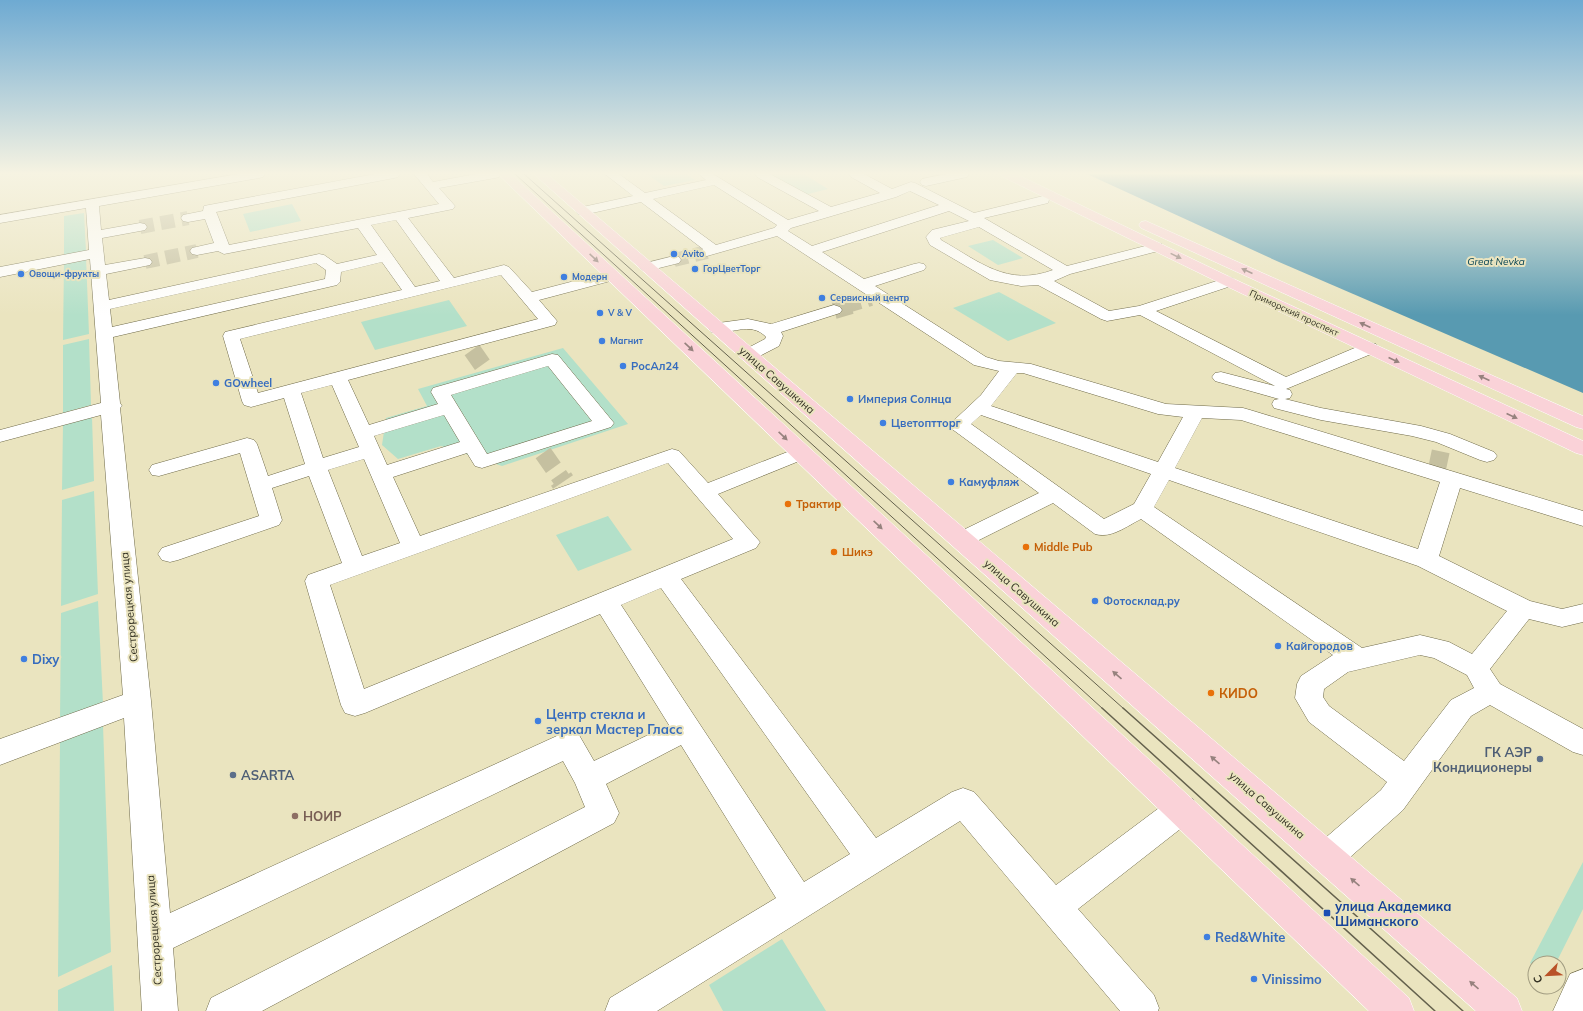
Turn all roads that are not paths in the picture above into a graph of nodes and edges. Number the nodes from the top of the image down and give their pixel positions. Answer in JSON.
{"nodes":[{"id":1,"x":94,"y":221,"type":"edge"},
{"id":2,"x":213,"y":221,"type":"edge"},
{"id":3,"x":372,"y":221,"type":"edge"},
{"id":4,"x":404,"y":221,"type":"edge"},
{"id":5,"x":554,"y":221,"type":"edge"},
{"id":6,"x":595,"y":221,"type":"edge"},
{"id":7,"x":672,"y":221,"type":"edge"},
{"id":8,"x":773,"y":221,"type":"edge"},
{"id":9,"x":802,"y":221,"type":"edge"},
{"id":10,"x":903,"y":221,"type":"edge"},
{"id":11,"x":972,"y":221,"type":"edge"},
{"id":12,"x":978,"y":221,"type":"edge"},
{"id":13,"x":1103,"y":221,"type":"edge"},
{"id":14,"x":1138,"y":221,"type":"dead end"},
{"id":15,"x":362,"y":223,"type":"junction"},
{"id":16,"x":140,"y":227,"type":"tunnel mouth"},
{"id":17,"x":782,"y":228,"type":"junction"},
{"id":18,"x":222,"y":246,"type":"junction"},
{"id":19,"x":1157,"y":247,"type":"junction"},
{"id":20,"x":197,"y":251,"type":"tunnel mouth"},
{"id":21,"x":811,"y":251,"type":"junction"},
{"id":22,"x":97,"y":253,"type":"junction"},
{"id":23,"x":386,"y":257,"type":"junction"},
{"id":24,"x":674,"y":260,"type":"tunnel mouth"},
{"id":25,"x":145,"y":262,"type":"tunnel mouth"},
{"id":26,"x":919,"y":266,"type":"dead end"},
{"id":27,"x":647,"y":267,"type":"junction"},
{"id":28,"x":334,"y":269,"type":"junction"},
{"id":29,"x":1065,"y":271,"type":"junction"},
{"id":30,"x":0,"y":272,"type":"edge"},
{"id":31,"x":613,"y":276,"type":"junction"},
{"id":32,"x":1041,"y":280,"type":"junction"},
{"id":33,"x":1229,"y":282,"type":"junction"},
{"id":34,"x":450,"y":283,"type":"junction"},
{"id":35,"x":411,"y":292,"type":"junction"},
{"id":36,"x":871,"y":293,"type":"junction"},
{"id":37,"x":529,"y":298,"type":"junction"},
{"id":38,"x":102,"y":306,"type":"junction"},
{"id":39,"x":834,"y":310,"type":"tunnel mouth"},
{"id":40,"x":1142,"y":310,"type":"junction"},
{"id":41,"x":717,"y":328,"type":"junction"},
{"id":42,"x":770,"y":330,"type":"junction"},
{"id":43,"x":105,"y":334,"type":"junction"},
{"id":44,"x":1370,"y":348,"type":"junction"},
{"id":45,"x":748,"y":355,"type":"junction"},
{"id":46,"x":1012,"y":367,"type":"junction"},
{"id":47,"x":1221,"y":377,"type":"dead end"},
{"id":48,"x":338,"y":378,"type":"junction"},
{"id":49,"x":291,"y":390,"type":"junction"},
{"id":50,"x":1281,"y":402,"type":"junction"},
{"id":51,"x":112,"y":406,"type":"junction"},
{"id":52,"x":449,"y":407,"type":"junction"},
{"id":53,"x":978,"y":408,"type":"junction"},
{"id":54,"x":1196,"y":411,"type":"junction"},
{"id":55,"x":1583,"y":423,"type":"edge"},
{"id":56,"x":1390,"y":425,"type":"junction"},
{"id":57,"x":0,"y":436,"type":"edge"},
{"id":58,"x":366,"y":441,"type":"junction"},
{"id":59,"x":472,"y":445,"type":"junction"},
{"id":60,"x":1583,"y":449,"type":"edge"},
{"id":61,"x":802,"y":453,"type":"junction"},
{"id":62,"x":1487,"y":456,"type":"dead end"},
{"id":63,"x":1383,"y":458,"type":"junction"},
{"id":64,"x":1442,"y":462,"type":"junction"},
{"id":65,"x":316,"y":467,"type":"junction"},
{"id":66,"x":159,"y":470,"type":"dead end"},
{"id":67,"x":1164,"y":471,"type":"junction"},
{"id":68,"x":381,"y":474,"type":"junction"},
{"id":69,"x":260,"y":485,"type":"junction"},
{"id":70,"x":704,"y":492,"type":"junction"},
{"id":71,"x":1054,"y":494,"type":"junction"},
{"id":72,"x":1142,"y":509,"type":"junction"},
{"id":73,"x":1583,"y":519,"type":"edge"},
{"id":74,"x":961,"y":540,"type":"junction"},
{"id":75,"x":413,"y":546,"type":"junction"},
{"id":76,"x":170,"y":554,"type":"dead end"},
{"id":77,"x":1426,"y":560,"type":"junction"},
{"id":78,"x":355,"y":567,"type":"junction"},
{"id":79,"x":665,"y":576,"type":"junction"},
{"id":80,"x":605,"y":602,"type":"junction"},
{"id":81,"x":1522,"y":608,"type":"junction"},
{"id":82,"x":1583,"y":613,"type":"edge"},
{"id":83,"x":1358,"y":659,"type":"junction"},
{"id":84,"x":1483,"y":680,"type":"junction"},
{"id":85,"x":137,"y":701,"type":"junction"},
{"id":86,"x":687,"y":730,"type":"junction"},
{"id":87,"x":1583,"y":743,"type":"edge"},
{"id":88,"x":0,"y":752,"type":"edge"},
{"id":89,"x":588,"y":778,"type":"junction"},
{"id":90,"x":1407,"y":780,"type":"junction"},
{"id":91,"x":1182,"y":809,"type":"junction"},
{"id":92,"x":1327,"y":857,"type":"junction"},
{"id":93,"x":872,"y":858,"type":"junction"},
{"id":94,"x":798,"y":903,"type":"junction"},
{"id":95,"x":1054,"y":907,"type":"junction"},
{"id":96,"x":155,"y":938,"type":"junction"},
{"id":97,"x":1583,"y":988,"type":"edge"},
{"id":98,"x":160,"y":1011,"type":"edge"},
{"id":99,"x":224,"y":1011,"type":"edge"},
{"id":100,"x":624,"y":1011,"type":"edge"},
{"id":101,"x":1138,"y":1011,"type":"edge"},
{"id":102,"x":1396,"y":1011,"type":"edge"},
{"id":103,"x":1504,"y":1011,"type":"edge"},
{"id":104,"x":1571,"y":1011,"type":"edge"}],
"edges":[{"from":1,"to":22,"type":"street","name":"Сестрорецкая улица"},
{"from":2,"to":18,"type":"street"},
{"from":3,"to":15,"type":"street"},
{"from":4,"to":34,"type":"street"},
{"from":5,"to":31,"type":"main road","one_way":true},
{"from":6,"to":27,"type":"main road","name":"улица Савушкина"},
{"from":7,"to":17,"type":"street"},
{"from":8,"to":17,"type":"street"},
{"from":9,"to":17,"type":"street"},
{"from":10,"to":21,"type":"street"},
{"from":11,"to":32,"type":"street"},
{"from":12,"to":29,"type":"street"},
{"from":13,"to":19,"type":"main road","name":"Приморский проспект"},
{"from":55,"to":14,"type":"main road","name":"Приморский проспект","one_way":true},
{"from":15,"to":18,"type":"street"},
{"from":15,"to":23,"type":"street"},
{"from":16,"to":22,"type":"street"},
{"from":17,"to":21,"type":"street"},
{"from":18,"to":20,"type":"street"},
{"from":19,"to":29,"type":"street"},
{"from":19,"to":33,"type":"main road","name":"Приморский проспект","one_way":true},
{"from":21,"to":36,"type":"street"},
{"from":22,"to":25,"type":"street"},
{"from":22,"to":30,"type":"street"},
{"from":22,"to":38,"type":"street","name":"Сестрорецкая улица"},
{"from":23,"to":28,"type":"street"},
{"from":23,"to":35,"type":"street"},
{"from":24,"to":27,"type":"street"},
{"from":26,"to":36,"type":"street"},
{"from":27,"to":41,"type":"main road","name":"улица Савушкина"},
{"from":28,"to":38,"type":"street"},
{"from":28,"to":43,"type":"street"},
{"from":29,"to":32,"type":"street"},
{"from":31,"to":37,"type":"street"},
{"from":31,"to":61,"type":"main road","one_way":true},
{"from":32,"to":40,"type":"street"},
{"from":33,"to":40,"type":"street"},
{"from":33,"to":44,"type":"main road","name":"Приморский проспект"},
{"from":34,"to":35,"type":"street"},
{"from":34,"to":37,"type":"street"},
{"from":35,"to":49,"type":"street"},
{"from":36,"to":46,"type":"street"},
{"from":37,"to":48,"type":"street"},
{"from":38,"to":43,"type":"street","name":"Сестрорецкая улица"},
{"from":39,"to":42,"type":"street"},
{"from":40,"to":50,"type":"street"},
{"from":41,"to":42,"type":"street"},
{"from":41,"to":45,"type":"main road","name":"улица Савушкина"},
{"from":42,"to":45,"type":"street"},
{"from":43,"to":51,"type":"street","name":"Сестрорецкая улица"},
{"from":44,"to":50,"type":"street"},
{"from":44,"to":60,"type":"main road","name":"Приморский проспект","one_way":true},
{"from":45,"to":74,"type":"main road","name":"улица Савушкина"},
{"from":46,"to":53,"type":"street"},
{"from":46,"to":54,"type":"street"},
{"from":47,"to":50,"type":"street"},
{"from":48,"to":49,"type":"street"},
{"from":48,"to":58,"type":"street"},
{"from":49,"to":65,"type":"street"},
{"from":50,"to":54,"type":"street"},
{"from":50,"to":56,"type":"street"},
{"from":50,"to":63,"type":"street"},
{"from":51,"to":57,"type":"street"},
{"from":51,"to":85,"type":"street","name":"Сестрорецкая улица"},
{"from":52,"to":58,"type":"street"},
{"from":52,"to":59,"type":"street"},
{"from":52,"to":59,"type":"street"},
{"from":53,"to":67,"type":"street"},
{"from":53,"to":71,"type":"street"},
{"from":54,"to":67,"type":"street"},
{"from":56,"to":63,"type":"street"},
{"from":56,"to":64,"type":"street"},
{"from":58,"to":65,"type":"street"},
{"from":58,"to":68,"type":"street"},
{"from":59,"to":68,"type":"street"},
{"from":61,"to":70,"type":"street"},
{"from":61,"to":91,"type":"main road","one_way":true},
{"from":62,"to":64,"type":"street"},
{"from":63,"to":64,"type":"street"},
{"from":64,"to":73,"type":"street"},
{"from":64,"to":77,"type":"street"},
{"from":65,"to":69,"type":"street"},
{"from":65,"to":78,"type":"street"},
{"from":66,"to":69,"type":"street"},
{"from":67,"to":72,"type":"street"},
{"from":67,"to":77,"type":"street"},
{"from":68,"to":75,"type":"street"},
{"from":69,"to":76,"type":"street"},
{"from":70,"to":75,"type":"street"},
{"from":70,"to":79,"type":"street"},
{"from":71,"to":72,"type":"street"},
{"from":71,"to":74,"type":"street"},
{"from":72,"to":83,"type":"street"},
{"from":92,"to":74,"type":"main road","name":"улица Савушкина","one_way":true},
{"from":75,"to":78,"type":"street"},
{"from":77,"to":81,"type":"street"},
{"from":78,"to":80,"type":"street"},
{"from":79,"to":80,"type":"street"},
{"from":79,"to":93,"type":"street"},
{"from":80,"to":86,"type":"street"},
{"from":81,"to":82,"type":"street"},
{"from":81,"to":84,"type":"street"},
{"from":83,"to":84,"type":"street"},
{"from":83,"to":90,"type":"street"},
{"from":84,"to":87,"type":"street"},
{"from":84,"to":90,"type":"street"},
{"from":85,"to":88,"type":"street"},
{"from":85,"to":96,"type":"street","name":"Сестрорецкая улица"},
{"from":86,"to":89,"type":"street"},
{"from":86,"to":94,"type":"street"},
{"from":89,"to":96,"type":"street"},
{"from":89,"to":99,"type":"street"},
{"from":90,"to":92,"type":"street"},
{"from":91,"to":95,"type":"street"},
{"from":91,"to":102,"type":"main road"},
{"from":103,"to":92,"type":"main road","name":"улица Савушкина","one_way":true},
{"from":93,"to":94,"type":"street"},
{"from":93,"to":95,"type":"street"},
{"from":94,"to":100,"type":"street"},
{"from":95,"to":101,"type":"street"},
{"from":96,"to":98,"type":"street","name":"Сестрорецкая улица"},
{"from":97,"to":104,"type":"street"}]}
